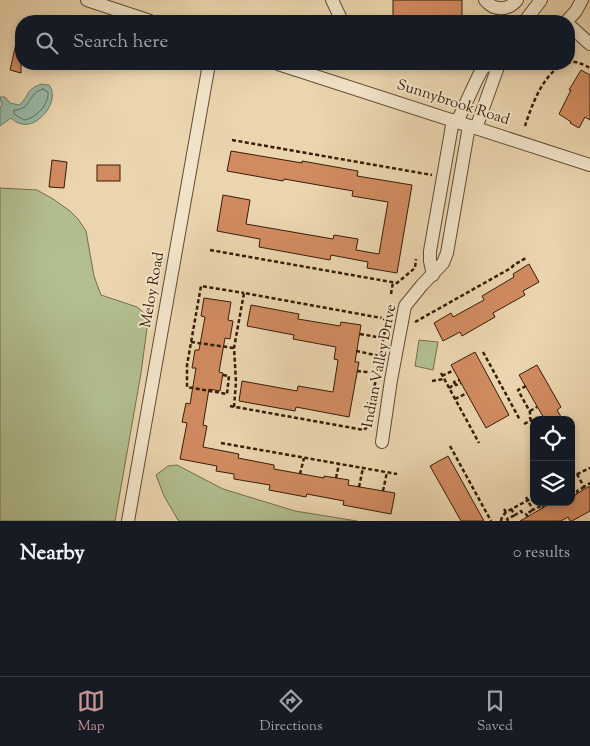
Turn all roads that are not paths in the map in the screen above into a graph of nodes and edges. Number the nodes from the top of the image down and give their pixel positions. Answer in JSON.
{"nodes":[{"id":1,"x":87,"y":0,"type":"edge"},
{"id":2,"x":332,"y":0,"type":"edge"},
{"id":3,"x":485,"y":0,"type":"edge"},
{"id":4,"x":541,"y":0,"type":"edge"},
{"id":5,"x":582,"y":0,"type":"edge"},
{"id":6,"x":514,"y":3,"type":"edge"},
{"id":7,"x":132,"y":15,"type":"edge"},
{"id":8,"x":339,"y":15,"type":"edge"},
{"id":9,"x":518,"y":15,"type":"edge"},
{"id":10,"x":530,"y":15,"type":"edge"},
{"id":11,"x":573,"y":15,"type":"edge"},
{"id":12,"x":575,"y":31,"type":"edge"},
{"id":13,"x":590,"y":44,"type":"edge"},
{"id":14,"x":208,"y":70,"type":"edge"},
{"id":15,"x":297,"y":70,"type":"edge"},
{"id":16,"x":482,"y":70,"type":"edge"},
{"id":17,"x":496,"y":70,"type":"edge"},
{"id":18,"x":464,"y":124,"type":"junction"},
{"id":19,"x":590,"y":165,"type":"edge"},
{"id":20,"x":433,"y":275,"type":"junction"},
{"id":21,"x":382,"y":442,"type":"dead end"},
{"id":22,"x":128,"y":521,"type":"edge"}],
"edges":[{"from":1,"to":7,"type":"street"},
{"from":2,"to":8,"type":"street"},
{"from":3,"to":6,"type":"street"},
{"from":4,"to":10,"type":"street"},
{"from":5,"to":11,"type":"street"},
{"from":6,"to":9,"type":"street"},
{"from":12,"to":13,"type":"street"},
{"from":14,"to":22,"type":"street","name":"Meloy Road"},
{"from":15,"to":18,"type":"street","name":"Sunnybrook Road"},
{"from":16,"to":18,"type":"street"},
{"from":17,"to":18,"type":"street"},
{"from":18,"to":19,"type":"street","name":"Sunnybrook Road"},
{"from":18,"to":20,"type":"street"},
{"from":18,"to":20,"type":"street","name":"Indian Valley Drive"},
{"from":20,"to":21,"type":"street","name":"Indian Valley Drive"}]}
